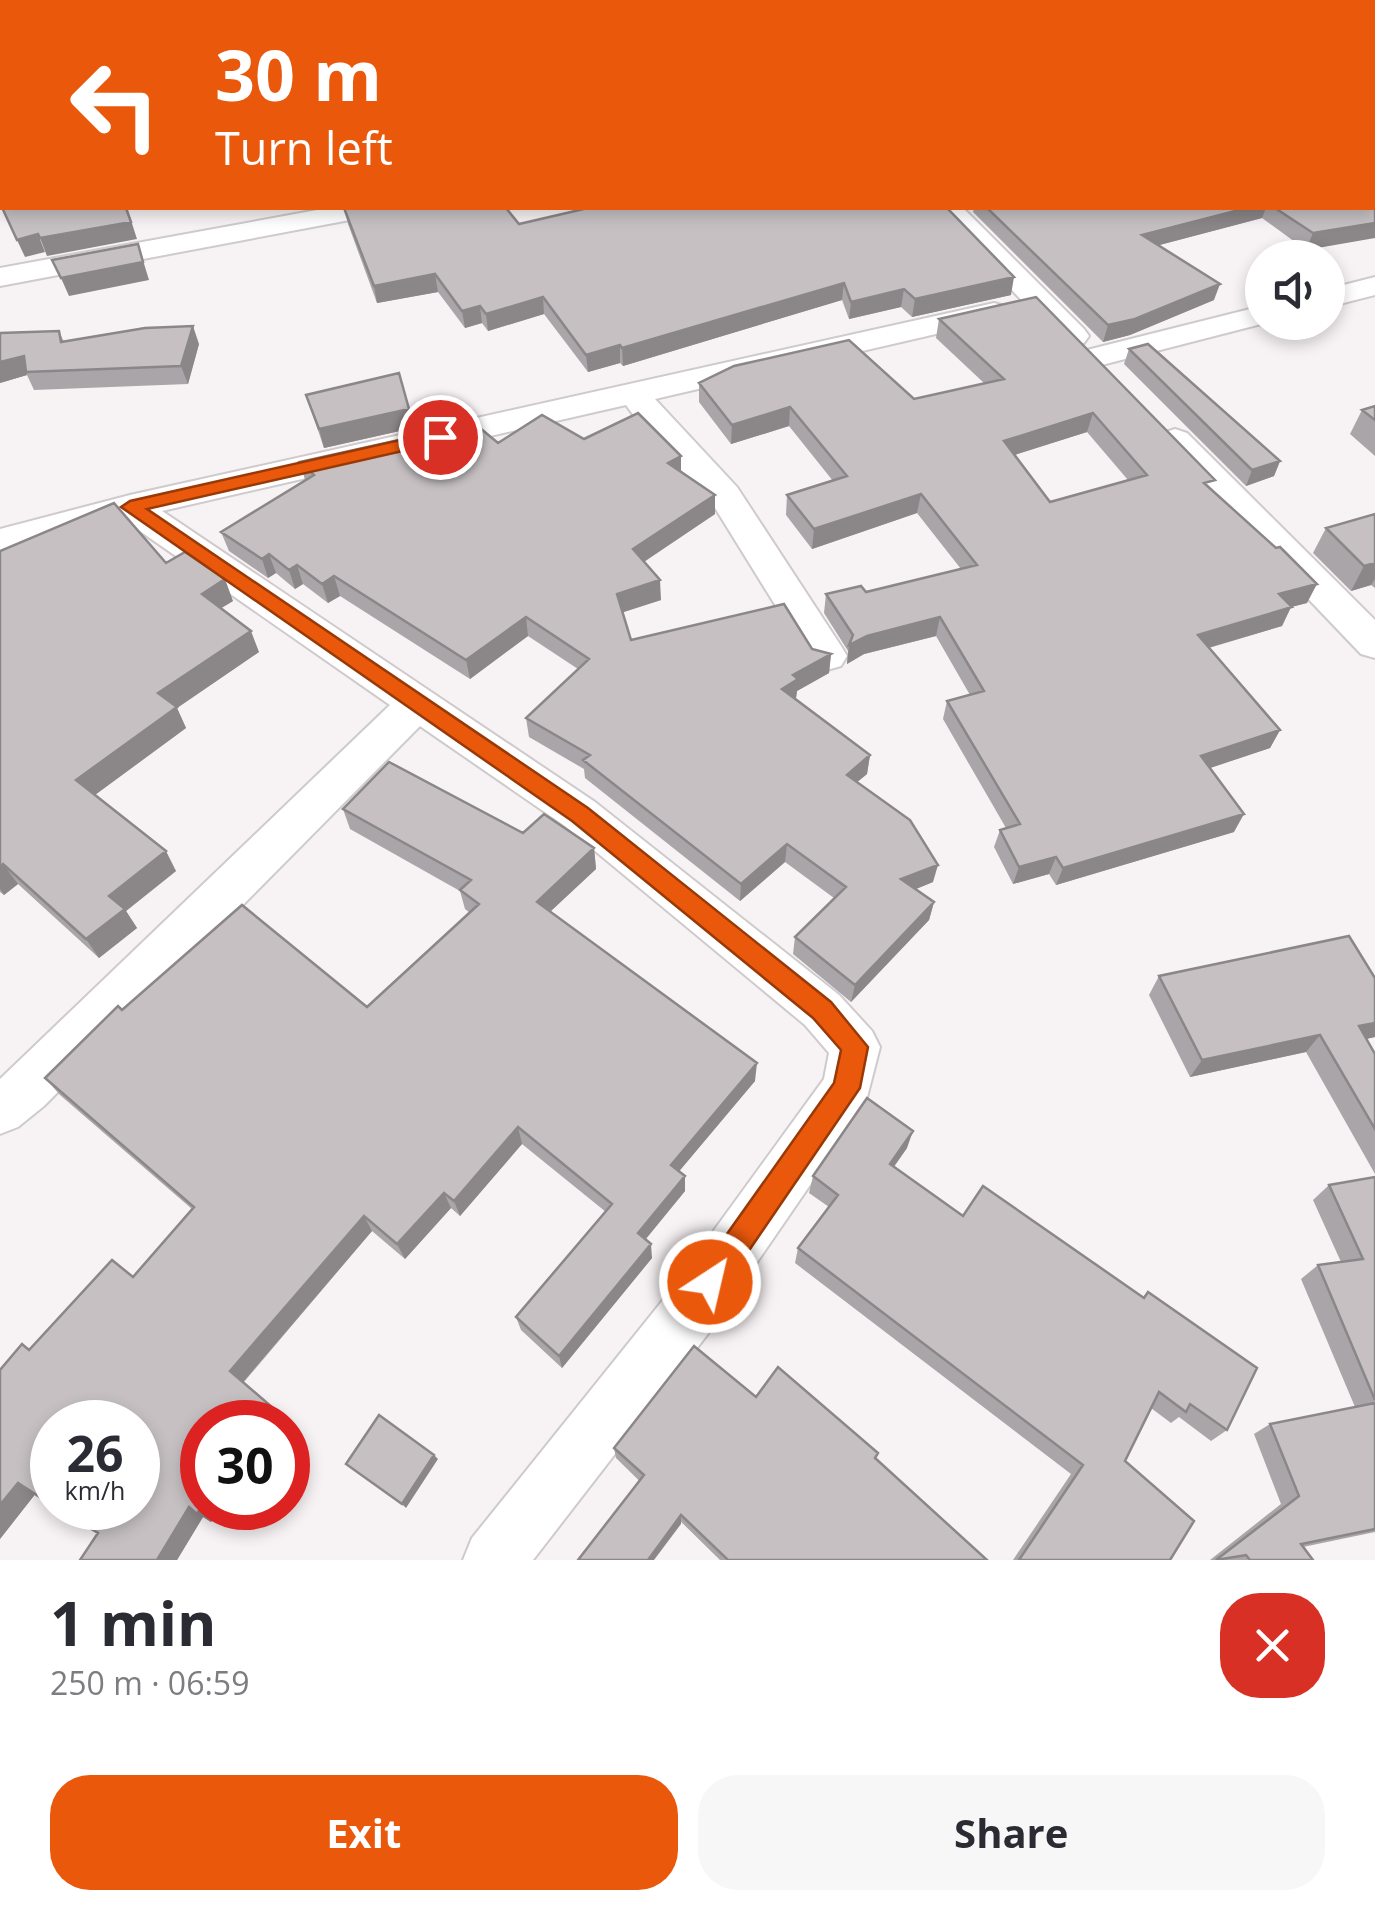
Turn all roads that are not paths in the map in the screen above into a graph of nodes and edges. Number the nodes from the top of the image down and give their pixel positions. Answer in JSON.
{"nodes":[{"id":1,"x":361,"y":210,"type":"edge"},
{"id":2,"x":950,"y":210,"type":"edge"},
{"id":3,"x":0,"y":276,"type":"edge"},
{"id":4,"x":1375,"y":286,"type":"edge"},
{"id":5,"x":1345,"y":294,"type":"edge"},
{"id":6,"x":1038,"y":302,"type":"junction"},
{"id":7,"x":1245,"y":319,"type":"edge"},
{"id":8,"x":1094,"y":358,"type":"junction"},
{"id":9,"x":1122,"y":386,"type":"edge"},
{"id":10,"x":634,"y":393,"type":"junction"},
{"id":11,"x":1149,"y":414,"type":"edge"},
{"id":12,"x":130,"y":507,"type":"junction"},
{"id":13,"x":0,"y":540,"type":"edge"},
{"id":14,"x":1373,"y":640,"type":"edge"},
{"id":15,"x":827,"y":656,"type":"edge"},
{"id":16,"x":416,"y":705,"type":"junction"},
{"id":17,"x":0,"y":1110,"type":"edge"},
{"id":18,"x":494,"y":1560,"type":"edge"}],
"edges":[{"from":1,"to":3,"type":"street"},
{"from":2,"to":6,"type":"street"},
{"from":4,"to":5,"type":"street"},
{"from":6,"to":8,"type":"street"},
{"from":6,"to":10,"type":"street"},
{"from":7,"to":8,"type":"street"},
{"from":8,"to":9,"type":"street"},
{"from":10,"to":12,"type":"street"},
{"from":10,"to":15,"type":"street"},
{"from":11,"to":14,"type":"street"},
{"from":12,"to":13,"type":"street"},
{"from":12,"to":16,"type":"street"},
{"from":16,"to":17,"type":"street"},
{"from":16,"to":18,"type":"street"}]}
